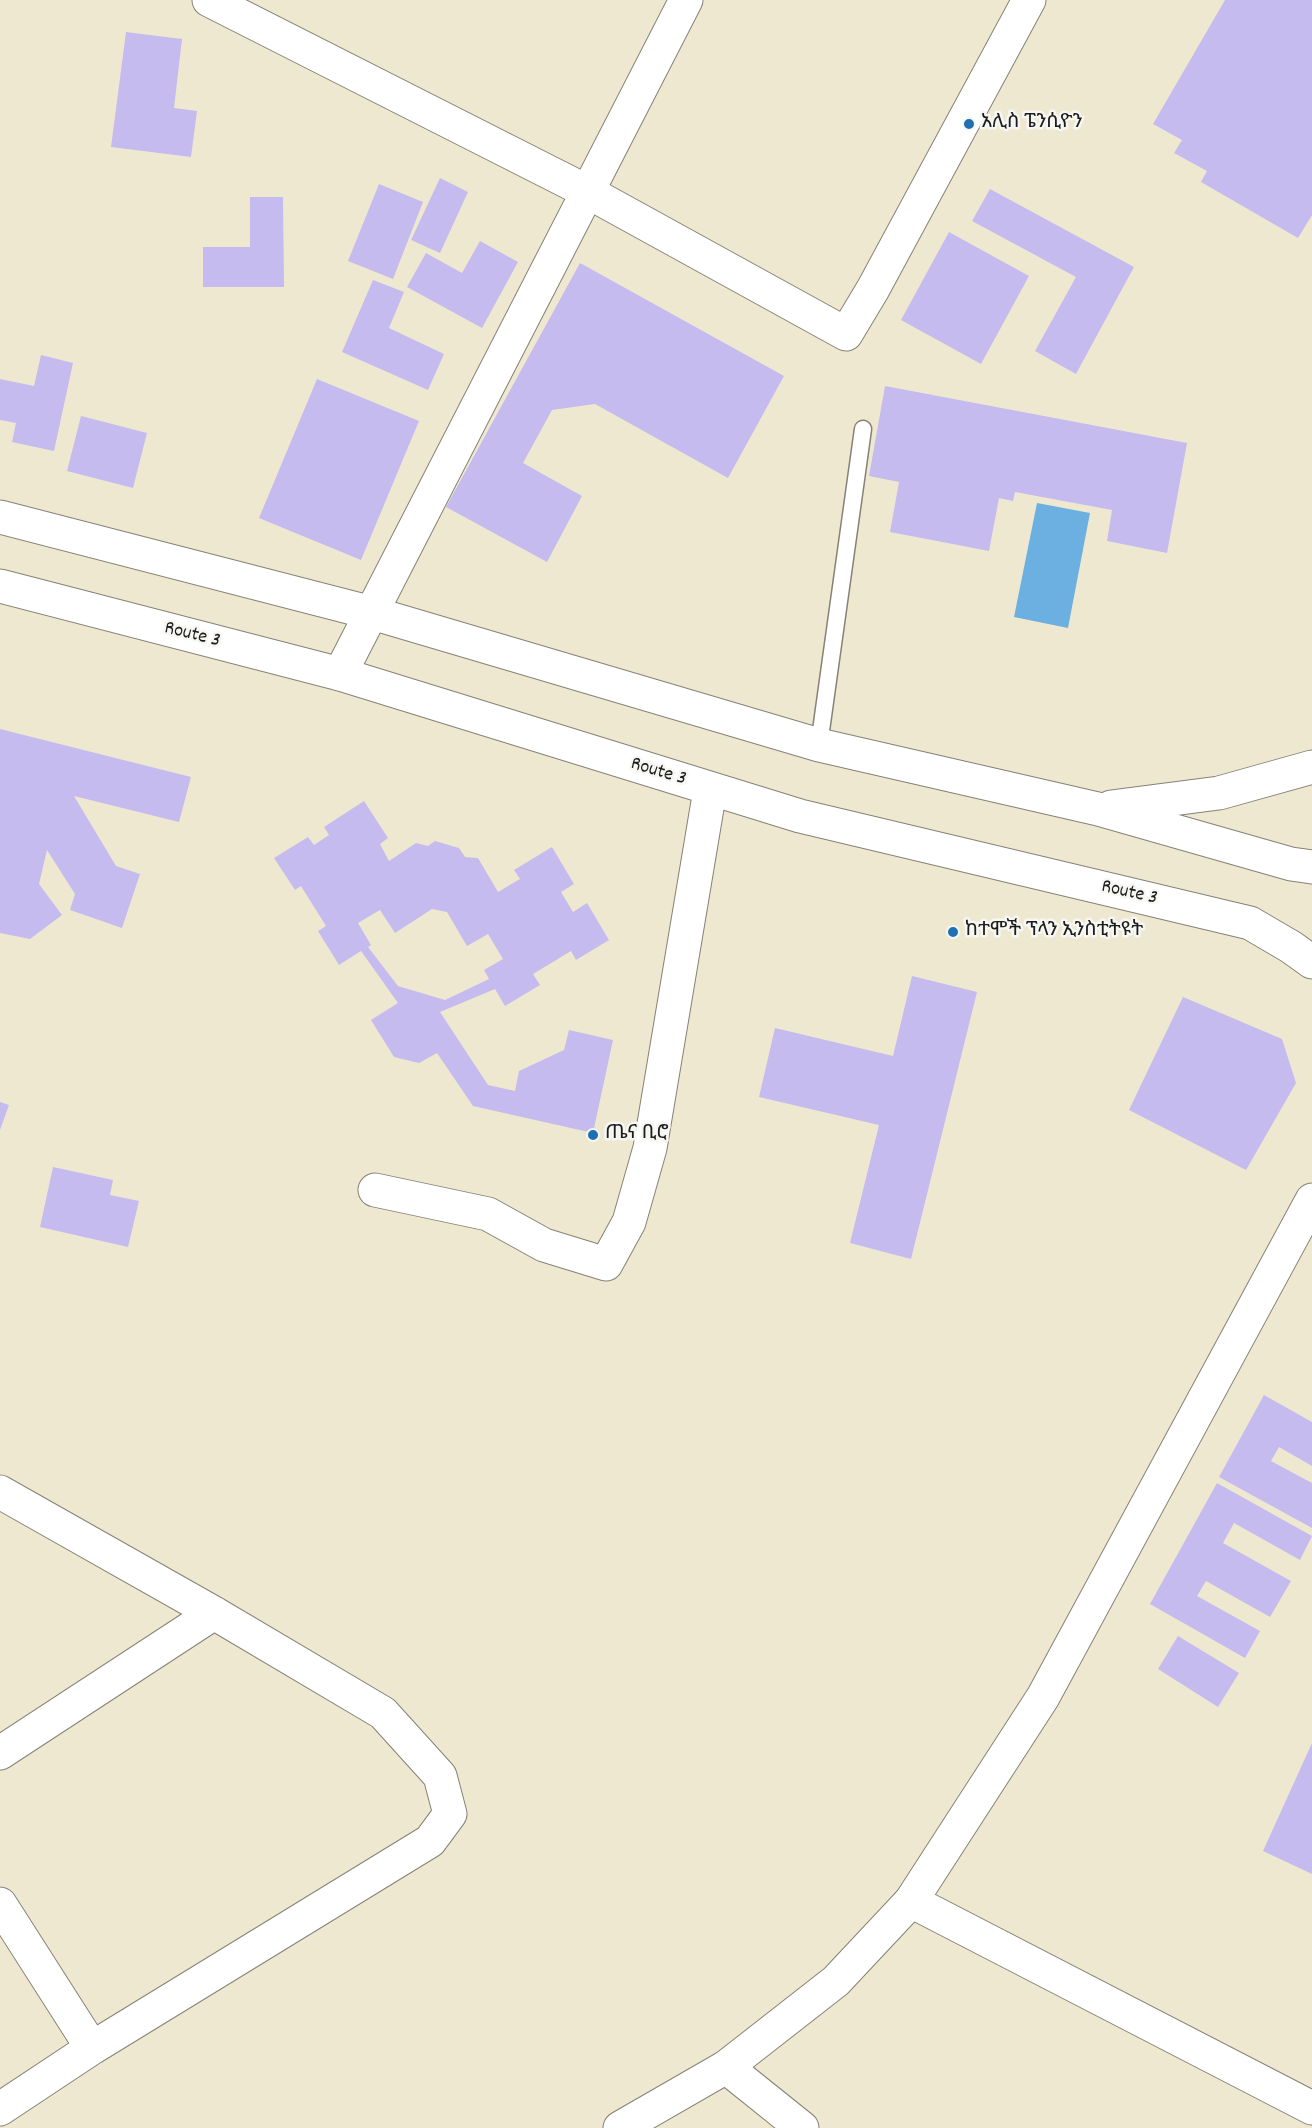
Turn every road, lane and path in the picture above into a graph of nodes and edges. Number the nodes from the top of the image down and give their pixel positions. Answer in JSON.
{"nodes":[{"id":1,"x":209,"y":0,"type":"edge"},
{"id":2,"x":686,"y":0,"type":"edge"},
{"id":3,"x":1029,"y":0,"type":"edge"},
{"id":4,"x":588,"y":192,"type":"junction"},
{"id":5,"x":863,"y":429,"type":"dead end"},
{"id":6,"x":0,"y":517,"type":"edge"},
{"id":7,"x":0,"y":586,"type":"edge"},
{"id":8,"x":372,"y":613,"type":"junction"},
{"id":9,"x":340,"y":674,"type":"junction"},
{"id":10,"x":819,"y":745,"type":"junction"},
{"id":11,"x":1312,"y":767,"type":"edge"},
{"id":12,"x":710,"y":790,"type":"junction"},
{"id":13,"x":1098,"y":809,"type":"junction"},
{"id":14,"x":1312,"y":867,"type":"edge"},
{"id":15,"x":1312,"y":962,"type":"edge"},
{"id":16,"x":375,"y":1190,"type":"dead end"},
{"id":17,"x":1312,"y":1200,"type":"edge"},
{"id":18,"x":0,"y":1492,"type":"edge"},
{"id":19,"x":214,"y":1613,"type":"junction"},
{"id":20,"x":0,"y":1753,"type":"edge"},
{"id":21,"x":912,"y":1901,"type":"junction"},
{"id":22,"x":0,"y":1904,"type":"edge"},
{"id":23,"x":92,"y":2048,"type":"junction"},
{"id":24,"x":726,"y":2067,"type":"junction"},
{"id":25,"x":1312,"y":2108,"type":"edge"},
{"id":26,"x":0,"y":2109,"type":"edge"},
{"id":27,"x":620,"y":2128,"type":"edge"},
{"id":28,"x":802,"y":2128,"type":"edge"}],
"edges":[{"from":1,"to":4,"type":"street"},
{"from":2,"to":4,"type":"street"},
{"from":3,"to":4,"type":"street"},
{"from":4,"to":8,"type":"street"},
{"from":5,"to":10,"type":"lane"},
{"from":6,"to":8,"type":"street"},
{"from":7,"to":9,"type":"street","name":"Route 3"},
{"from":8,"to":9,"type":"street"},
{"from":8,"to":10,"type":"street"},
{"from":9,"to":12,"type":"street","name":"Route 3"},
{"from":10,"to":13,"type":"street"},
{"from":11,"to":13,"type":"street"},
{"from":12,"to":15,"type":"street","name":"Route 3"},
{"from":12,"to":16,"type":"street"},
{"from":13,"to":14,"type":"street"},
{"from":17,"to":21,"type":"street"},
{"from":18,"to":19,"type":"street"},
{"from":19,"to":20,"type":"street"},
{"from":19,"to":23,"type":"street"},
{"from":21,"to":24,"type":"street"},
{"from":21,"to":25,"type":"street"},
{"from":22,"to":23,"type":"street"},
{"from":23,"to":26,"type":"street"},
{"from":24,"to":27,"type":"street"},
{"from":24,"to":28,"type":"street"}]}
